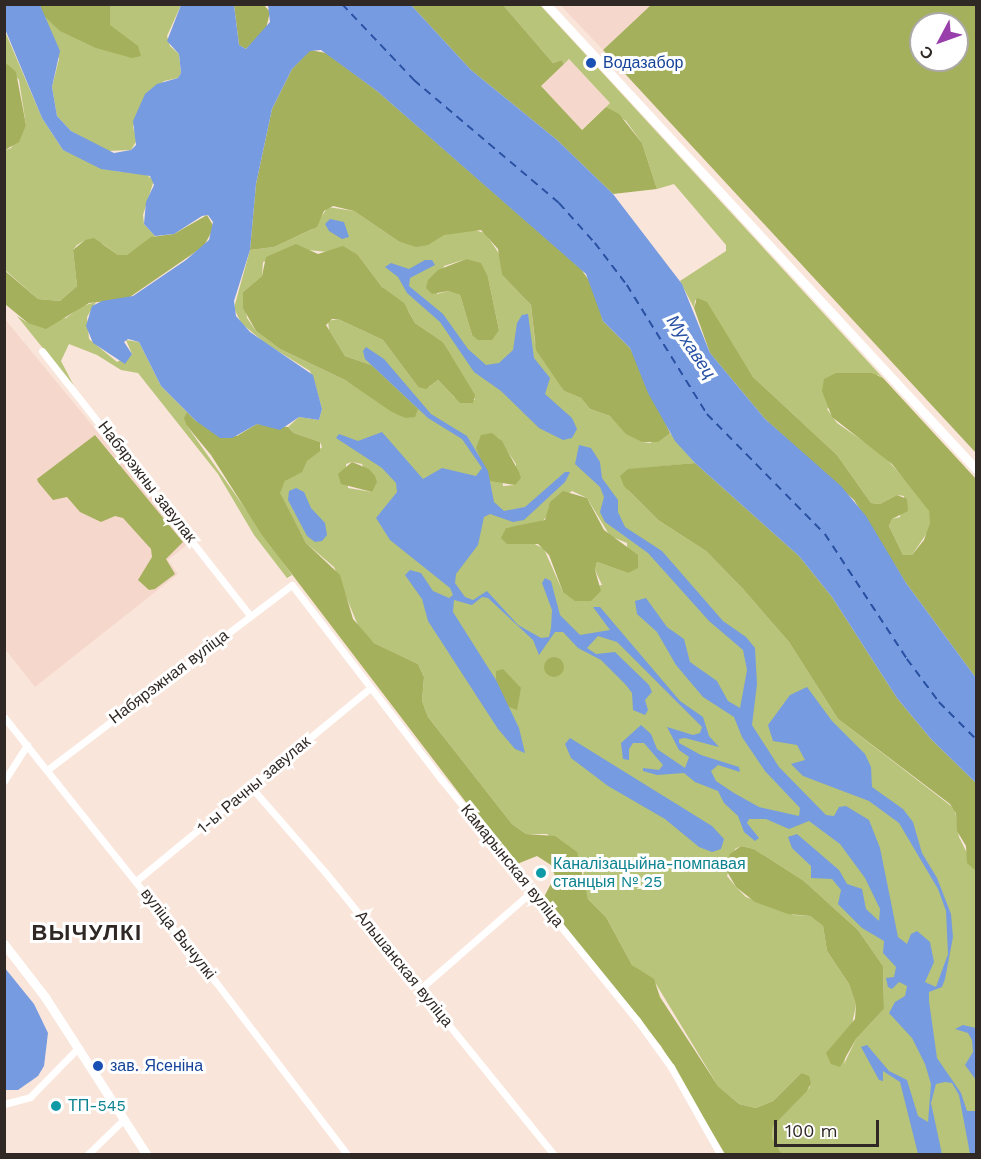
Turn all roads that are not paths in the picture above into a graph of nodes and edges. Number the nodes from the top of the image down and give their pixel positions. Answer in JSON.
{"nodes":[{"id":1,"x":546,"y":4,"type":"edge"},
{"id":2,"x":42,"y":351,"type":"dead end"},
{"id":3,"x":976,"y":469,"type":"edge"},
{"id":4,"x":292,"y":585,"type":"joint"},
{"id":5,"x":250,"y":615,"type":"junction"},
{"id":6,"x":370,"y":688,"type":"junction"},
{"id":7,"x":4,"y":717,"type":"edge"},
{"id":8,"x":27,"y":745,"type":"junction"},
{"id":9,"x":47,"y":770,"type":"junction"},
{"id":10,"x":4,"y":781,"type":"edge"},
{"id":11,"x":251,"y":787,"type":"junction"},
{"id":12,"x":136,"y":881,"type":"junction"},
{"id":13,"x":531,"y":892,"type":"junction"},
{"id":14,"x":4,"y":944,"type":"edge"},
{"id":15,"x":420,"y":989,"type":"junction"},
{"id":16,"x":77,"y":1049,"type":"junction"},
{"id":17,"x":4,"y":1104,"type":"edge"},
{"id":18,"x":124,"y":1119,"type":"junction"},
{"id":19,"x":88,"y":1155,"type":"edge"},
{"id":20,"x":146,"y":1155,"type":"edge"},
{"id":21,"x":346,"y":1155,"type":"edge"},
{"id":22,"x":553,"y":1155,"type":"edge"},
{"id":23,"x":720,"y":1155,"type":"edge"}],
"edges":[{"from":1,"to":3,"type":"street"},
{"from":2,"to":5,"type":"street","name":"Набярэжны завулак"},
{"from":4,"to":5,"type":"street","name":"Набярэжная вуліца"},
{"from":4,"to":6,"type":"street","name":"Камарынская вуліца"},
{"from":5,"to":9,"type":"street","name":"Набярэжная вуліца"},
{"from":6,"to":11,"type":"street","name":"1-ы Рачны завулак"},
{"from":6,"to":13,"type":"street","name":"Камарынская вуліца"},
{"from":7,"to":8,"type":"street","name":"вуліца Вычулкі"},
{"from":8,"to":9,"type":"street","name":"вуліца Вычулкі"},
{"from":8,"to":10,"type":"street"},
{"from":9,"to":12,"type":"street","name":"вуліца Вычулкі"},
{"from":11,"to":12,"type":"street","name":"1-ы Рачны завулак"},
{"from":11,"to":15,"type":"street","name":"Альшанская вуліца"},
{"from":12,"to":21,"type":"street","name":"вуліца Вычулкі"},
{"from":13,"to":15,"type":"street"},
{"from":13,"to":23,"type":"street","name":"Камарынская вуліца"},
{"from":14,"to":16,"type":"street"},
{"from":15,"to":22,"type":"street","name":"Альшанская вуліца"},
{"from":16,"to":17,"type":"street"},
{"from":16,"to":18,"type":"street"},
{"from":18,"to":19,"type":"street"},
{"from":18,"to":20,"type":"street"}]}
